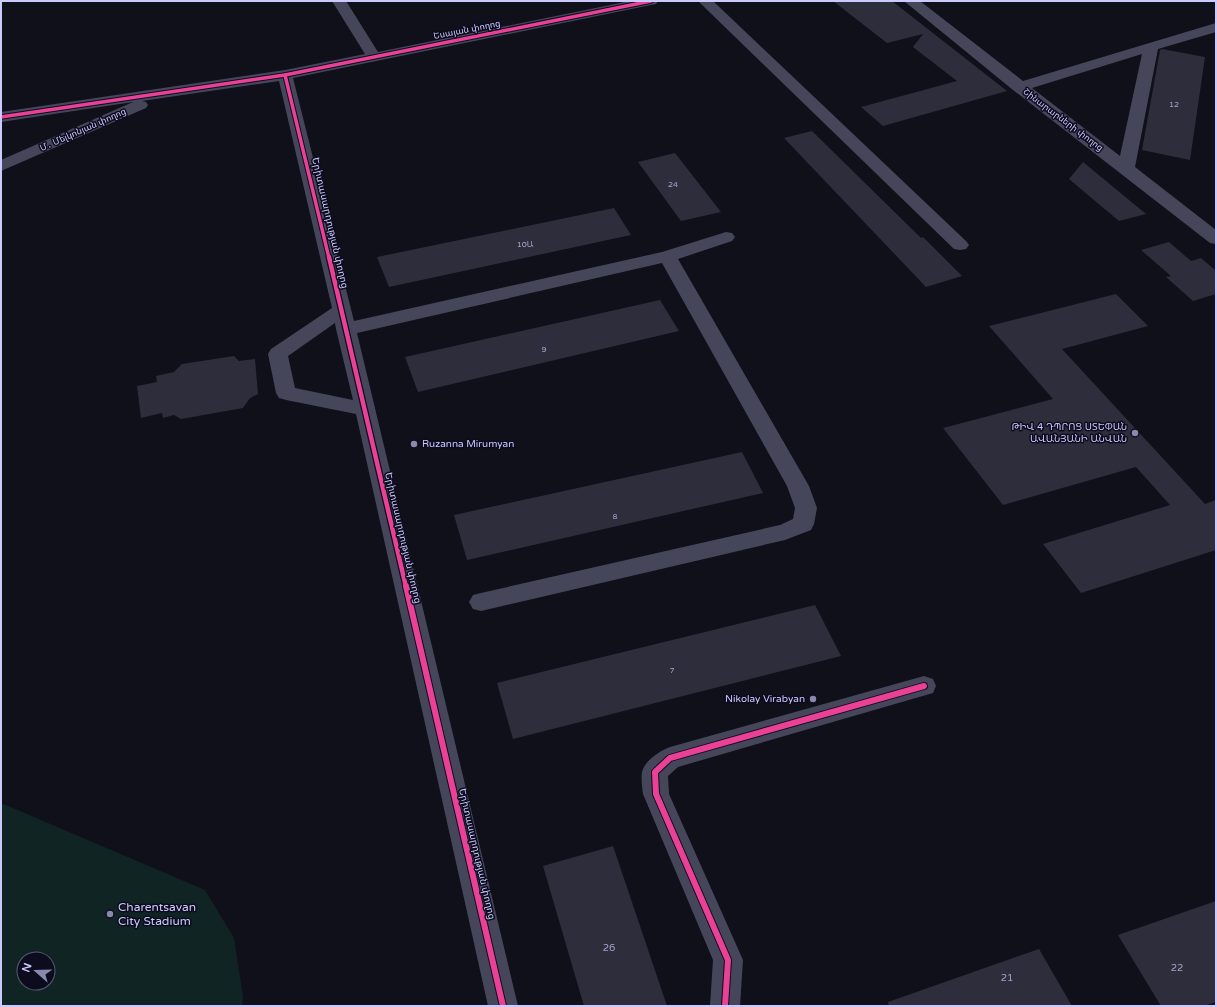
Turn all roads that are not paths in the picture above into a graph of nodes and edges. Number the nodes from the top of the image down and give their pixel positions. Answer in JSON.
{"nodes":[{"id":1,"x":339,"y":1,"type":"edge"},
{"id":2,"x":651,"y":1,"type":"edge"},
{"id":3,"x":705,"y":1,"type":"edge"},
{"id":4,"x":911,"y":1,"type":"edge"},
{"id":5,"x":1216,"y":27,"type":"edge"},
{"id":6,"x":1150,"y":47,"type":"junction"},
{"id":7,"x":374,"y":57,"type":"junction"},
{"id":8,"x":285,"y":75,"type":"junction"},
{"id":9,"x":1019,"y":87,"type":"junction"},
{"id":10,"x":165,"y":94,"type":"junction"},
{"id":11,"x":1,"y":116,"type":"edge"},
{"id":12,"x":1,"y":166,"type":"edge"},
{"id":13,"x":1126,"y":168,"type":"junction"},
{"id":14,"x":726,"y":237,"type":"dead end"},
{"id":15,"x":1216,"y":239,"type":"edge"},
{"id":16,"x":960,"y":245,"type":"dead end"},
{"id":17,"x":667,"y":256,"type":"junction"},
{"id":18,"x":344,"y":319,"type":"junction"},
{"id":19,"x":364,"y":409,"type":"junction"},
{"id":20,"x":481,"y":602,"type":"dead end"},
{"id":21,"x":924,"y":686,"type":"dead end"},
{"id":22,"x":503,"y":1006,"type":"edge"},
{"id":23,"x":726,"y":1006,"type":"edge"}],
"edges":[{"from":1,"to":7,"type":"street"},
{"from":2,"to":7,"type":"street","name":"Եսայան փողոց"},
{"from":3,"to":16,"type":"street"},
{"from":4,"to":9,"type":"street","name":"Շինարարների փողոց"},
{"from":5,"to":6,"type":"street"},
{"from":6,"to":9,"type":"street"},
{"from":6,"to":13,"type":"street"},
{"from":7,"to":8,"type":"street","name":"Եսայան փողոց"},
{"from":8,"to":10,"type":"street","name":"Եսայան փողոց"},
{"from":8,"to":18,"type":"street","name":"Երիտասարդության փողոց"},
{"from":9,"to":13,"type":"street","name":"Շինարարների փողոց"},
{"from":10,"to":11,"type":"street"},
{"from":10,"to":12,"type":"street","name":"Մ․ Մելկոնյան փողոց"},
{"from":13,"to":15,"type":"street","name":"Շինարարների փողոց"},
{"from":14,"to":17,"type":"street"},
{"from":17,"to":18,"type":"street"},
{"from":17,"to":20,"type":"street"},
{"from":18,"to":19,"type":"street","name":"Երիտասարդության փողոց"},
{"from":18,"to":19,"type":"street"},
{"from":19,"to":22,"type":"street","name":"Երիտասարդության փողոց"},
{"from":21,"to":23,"type":"street"}]}
